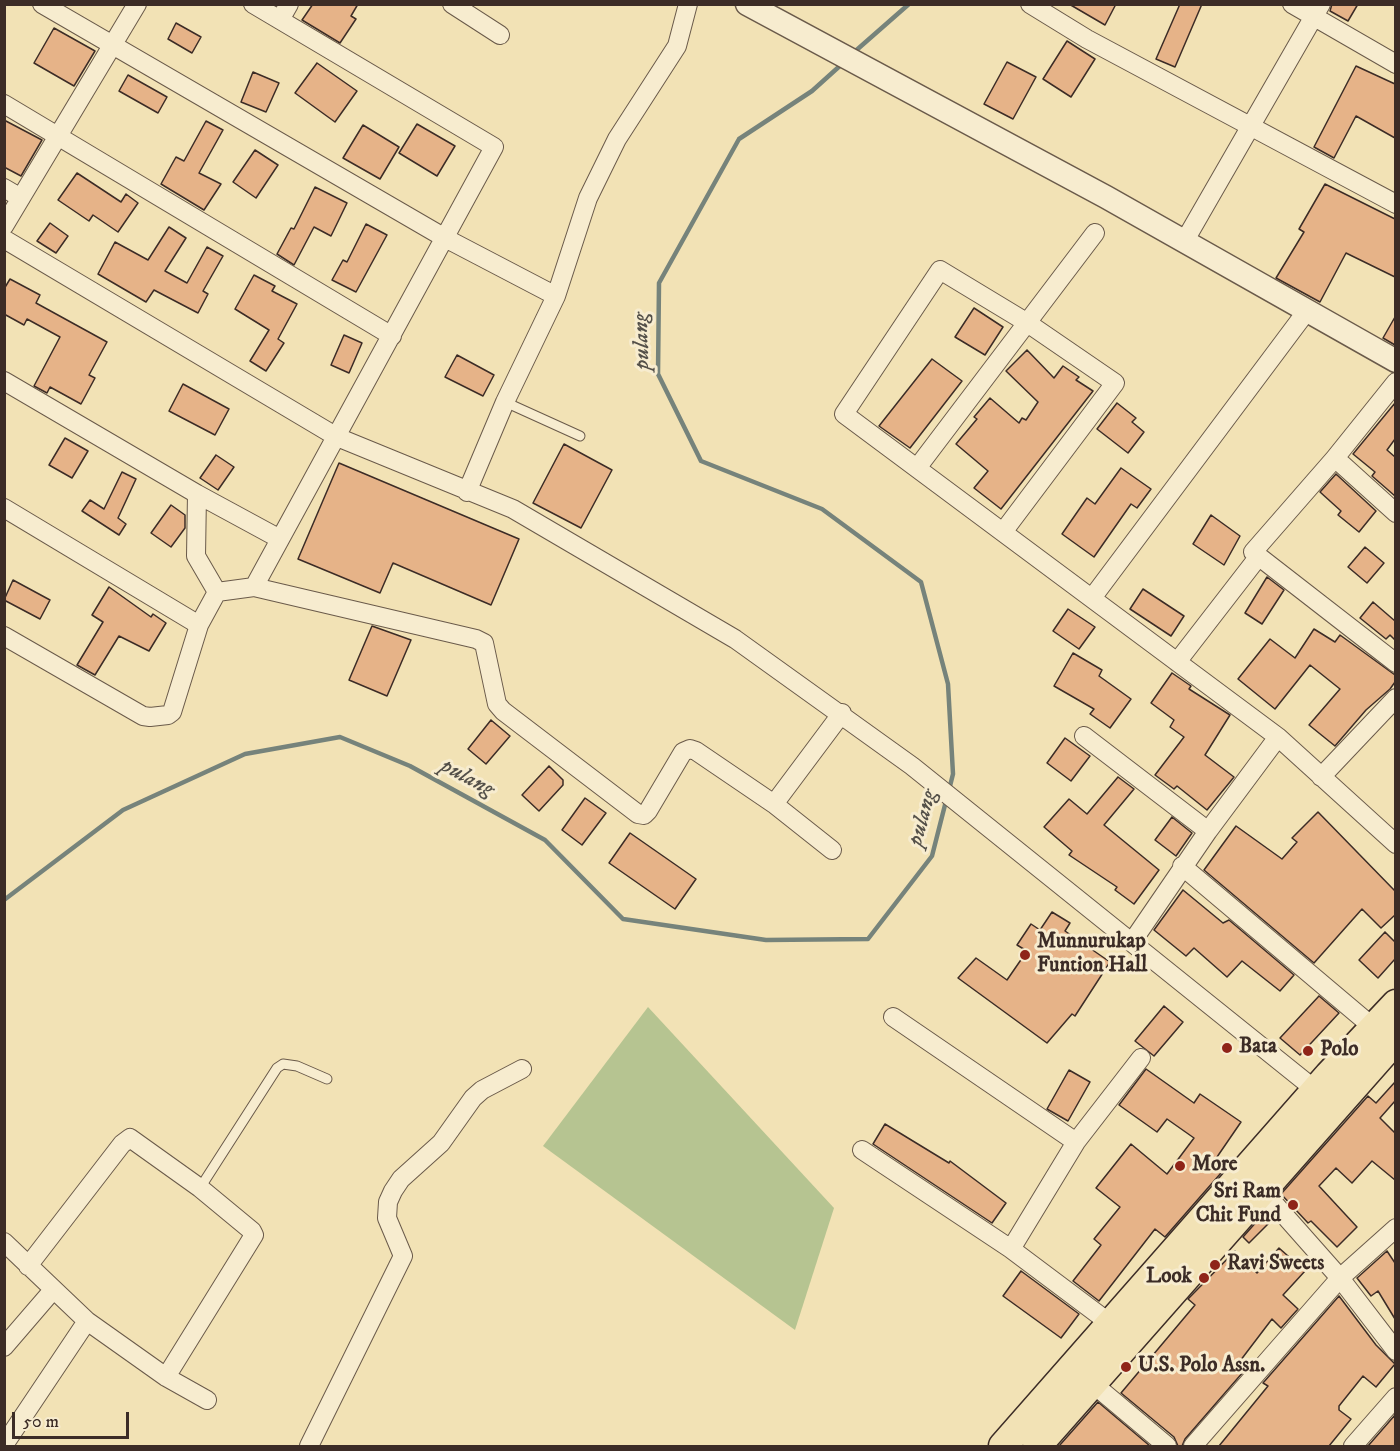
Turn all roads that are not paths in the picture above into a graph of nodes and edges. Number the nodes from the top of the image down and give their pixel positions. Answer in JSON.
{"nodes":[{"id":1,"x":42,"y":4,"type":"edge"},
{"id":2,"x":138,"y":4,"type":"edge"},
{"id":3,"x":254,"y":4,"type":"edge"},
{"id":4,"x":452,"y":4,"type":"edge"},
{"id":5,"x":688,"y":4,"type":"edge"},
{"id":6,"x":747,"y":4,"type":"edge"},
{"id":7,"x":1030,"y":4,"type":"edge"},
{"id":8,"x":1292,"y":4,"type":"edge"},
{"id":9,"x":1317,"y":10,"type":"edge"},
{"id":10,"x":285,"y":12,"type":"edge"},
{"id":11,"x":500,"y":35,"type":"dead end"},
{"id":12,"x":112,"y":47,"type":"junction"},
{"id":13,"x":1395,"y":64,"type":"edge"},
{"id":14,"x":4,"y":104,"type":"edge"},
{"id":15,"x":1250,"y":126,"type":"junction"},
{"id":16,"x":59,"y":135,"type":"junction"},
{"id":17,"x":4,"y":188,"type":"edge"},
{"id":18,"x":21,"y":198,"type":"junction"},
{"id":19,"x":1395,"y":204,"type":"edge"},
{"id":20,"x":4,"y":226,"type":"edge"},
{"id":21,"x":1095,"y":232,"type":"dead end"},
{"id":22,"x":445,"y":238,"type":"junction"},
{"id":23,"x":4,"y":239,"type":"edge"},
{"id":24,"x":1184,"y":242,"type":"junction"},
{"id":25,"x":556,"y":296,"type":"junction"},
{"id":26,"x":1306,"y":312,"type":"junction"},
{"id":27,"x":1026,"y":322,"type":"junction"},
{"id":28,"x":392,"y":336,"type":"junction"},
{"id":29,"x":1395,"y":361,"type":"edge"},
{"id":30,"x":4,"y":381,"type":"edge"},
{"id":31,"x":1395,"y":382,"type":"edge"},
{"id":32,"x":505,"y":402,"type":"junction"},
{"id":33,"x":580,"y":436,"type":"dead end"},
{"id":34,"x":337,"y":437,"type":"junction"},
{"id":35,"x":1335,"y":458,"type":"junction"},
{"id":36,"x":917,"y":468,"type":"junction"},
{"id":37,"x":467,"y":492,"type":"junction"},
{"id":38,"x":197,"y":494,"type":"junction"},
{"id":39,"x":4,"y":508,"type":"edge"},
{"id":40,"x":1395,"y":513,"type":"edge"},
{"id":41,"x":1003,"y":532,"type":"junction"},
{"id":42,"x":280,"y":539,"type":"junction"},
{"id":43,"x":1259,"y":556,"type":"junction"},
{"id":44,"x":254,"y":587,"type":"junction"},
{"id":45,"x":217,"y":592,"type":"junction"},
{"id":46,"x":1092,"y":598,"type":"junction"},
{"id":47,"x":199,"y":625,"type":"junction"},
{"id":48,"x":4,"y":636,"type":"edge"},
{"id":49,"x":1177,"y":662,"type":"junction"},
{"id":50,"x":1395,"y":663,"type":"edge"},
{"id":51,"x":1395,"y":698,"type":"edge"},
{"id":52,"x":842,"y":713,"type":"junction"},
{"id":53,"x":1084,"y":736,"type":"dead end"},
{"id":54,"x":1278,"y":737,"type":"junction"},
{"id":55,"x":1321,"y":777,"type":"junction"},
{"id":56,"x":774,"y":804,"type":"junction"},
{"id":57,"x":1208,"y":831,"type":"junction"},
{"id":58,"x":1395,"y":844,"type":"edge"},
{"id":59,"x":832,"y":850,"type":"dead end"},
{"id":60,"x":1182,"y":866,"type":"junction"},
{"id":61,"x":1132,"y":942,"type":"junction"},
{"id":62,"x":1395,"y":1004,"type":"edge"},
{"id":63,"x":892,"y":1017,"type":"dead end"},
{"id":64,"x":1385,"y":1033,"type":"edge"},
{"id":65,"x":1141,"y":1058,"type":"dead end"},
{"id":66,"x":522,"y":1069,"type":"dead end"},
{"id":67,"x":327,"y":1079,"type":"dead end"},
{"id":68,"x":1326,"y":1099,"type":"junction"},
{"id":69,"x":1076,"y":1142,"type":"junction"},
{"id":70,"x":862,"y":1150,"type":"dead end"},
{"id":71,"x":200,"y":1188,"type":"junction"},
{"id":72,"x":1263,"y":1191,"type":"junction"},
{"id":73,"x":1395,"y":1228,"type":"edge"},
{"id":74,"x":4,"y":1242,"type":"edge"},
{"id":75,"x":1011,"y":1248,"type":"junction"},
{"id":76,"x":28,"y":1266,"type":"junction"},
{"id":77,"x":1340,"y":1278,"type":"junction"},
{"id":78,"x":53,"y":1290,"type":"junction"},
{"id":79,"x":87,"y":1321,"type":"junction"},
{"id":80,"x":1111,"y":1324,"type":"junction"},
{"id":81,"x":4,"y":1347,"type":"edge"},
{"id":82,"x":1395,"y":1351,"type":"edge"},
{"id":83,"x":166,"y":1377,"type":"junction"},
{"id":84,"x":1092,"y":1383,"type":"junction"},
{"id":85,"x":1395,"y":1397,"type":"edge"},
{"id":86,"x":207,"y":1400,"type":"dead end"},
{"id":87,"x":4,"y":1445,"type":"edge"},
{"id":88,"x":309,"y":1446,"type":"edge"},
{"id":89,"x":1003,"y":1446,"type":"edge"},
{"id":90,"x":1037,"y":1446,"type":"edge"},
{"id":91,"x":1167,"y":1446,"type":"edge"},
{"id":92,"x":1193,"y":1446,"type":"edge"},
{"id":93,"x":1353,"y":1446,"type":"edge"}],
"edges":[{"from":1,"to":12,"type":"street"},
{"from":2,"to":12,"type":"street"},
{"from":3,"to":10,"type":"street"},
{"from":4,"to":11,"type":"street"},
{"from":5,"to":25,"type":"street"},
{"from":6,"to":24,"type":"street"},
{"from":7,"to":15,"type":"street"},
{"from":8,"to":9,"type":"street"},
{"from":9,"to":13,"type":"street"},
{"from":9,"to":15,"type":"street"},
{"from":10,"to":22,"type":"street"},
{"from":12,"to":16,"type":"street"},
{"from":12,"to":22,"type":"street"},
{"from":14,"to":16,"type":"street"},
{"from":15,"to":19,"type":"street"},
{"from":15,"to":24,"type":"street"},
{"from":16,"to":18,"type":"street"},
{"from":16,"to":28,"type":"street"},
{"from":17,"to":18,"type":"street"},
{"from":18,"to":20,"type":"street"},
{"from":21,"to":27,"type":"street"},
{"from":22,"to":25,"type":"street"},
{"from":22,"to":28,"type":"street"},
{"from":23,"to":34,"type":"street"},
{"from":24,"to":26,"type":"street"},
{"from":25,"to":32,"type":"street"},
{"from":26,"to":29,"type":"street"},
{"from":26,"to":46,"type":"street"},
{"from":27,"to":36,"type":"street"},
{"from":27,"to":36,"type":"street"},
{"from":27,"to":41,"type":"street"},
{"from":28,"to":34,"type":"street"},
{"from":30,"to":38,"type":"street"},
{"from":31,"to":35,"type":"street"},
{"from":32,"to":33,"type":"lane"},
{"from":32,"to":37,"type":"street"},
{"from":34,"to":37,"type":"street"},
{"from":34,"to":42,"type":"street"},
{"from":35,"to":40,"type":"street"},
{"from":35,"to":43,"type":"street"},
{"from":36,"to":41,"type":"street"},
{"from":37,"to":52,"type":"street"},
{"from":38,"to":42,"type":"street"},
{"from":38,"to":45,"type":"street"},
{"from":39,"to":47,"type":"street"},
{"from":41,"to":46,"type":"street"},
{"from":42,"to":44,"type":"street"},
{"from":43,"to":49,"type":"street"},
{"from":43,"to":50,"type":"street"},
{"from":44,"to":45,"type":"street"},
{"from":44,"to":56,"type":"street"},
{"from":45,"to":47,"type":"street"},
{"from":46,"to":49,"type":"street"},
{"from":47,"to":48,"type":"street"},
{"from":49,"to":54,"type":"street"},
{"from":51,"to":55,"type":"street"},
{"from":52,"to":56,"type":"street"},
{"from":52,"to":61,"type":"street"},
{"from":53,"to":57,"type":"street"},
{"from":54,"to":55,"type":"street"},
{"from":54,"to":57,"type":"street"},
{"from":55,"to":58,"type":"street"},
{"from":56,"to":59,"type":"street"},
{"from":57,"to":60,"type":"street"},
{"from":60,"to":61,"type":"street"},
{"from":60,"to":64,"type":"street"},
{"from":61,"to":68,"type":"street"},
{"from":62,"to":64,"type":"main road"},
{"from":63,"to":69,"type":"street"},
{"from":64,"to":68,"type":"main road"},
{"from":65,"to":69,"type":"street"},
{"from":66,"to":88,"type":"street"},
{"from":67,"to":71,"type":"lane"},
{"from":68,"to":72,"type":"main road"},
{"from":68,"to":80,"type":"main road"},
{"from":69,"to":75,"type":"street"},
{"from":70,"to":75,"type":"street"},
{"from":71,"to":76,"type":"street"},
{"from":71,"to":83,"type":"street"},
{"from":72,"to":77,"type":"street"},
{"from":72,"to":84,"type":"main road"},
{"from":73,"to":77,"type":"street"},
{"from":74,"to":76,"type":"street"},
{"from":75,"to":80,"type":"street"},
{"from":76,"to":78,"type":"street"},
{"from":77,"to":82,"type":"street"},
{"from":77,"to":92,"type":"street"},
{"from":78,"to":79,"type":"street"},
{"from":78,"to":81,"type":"street"},
{"from":79,"to":83,"type":"street"},
{"from":79,"to":87,"type":"street"},
{"from":80,"to":89,"type":"main road"},
{"from":83,"to":86,"type":"street"},
{"from":84,"to":90,"type":"main road"},
{"from":84,"to":91,"type":"street"},
{"from":85,"to":93,"type":"street"}]}
